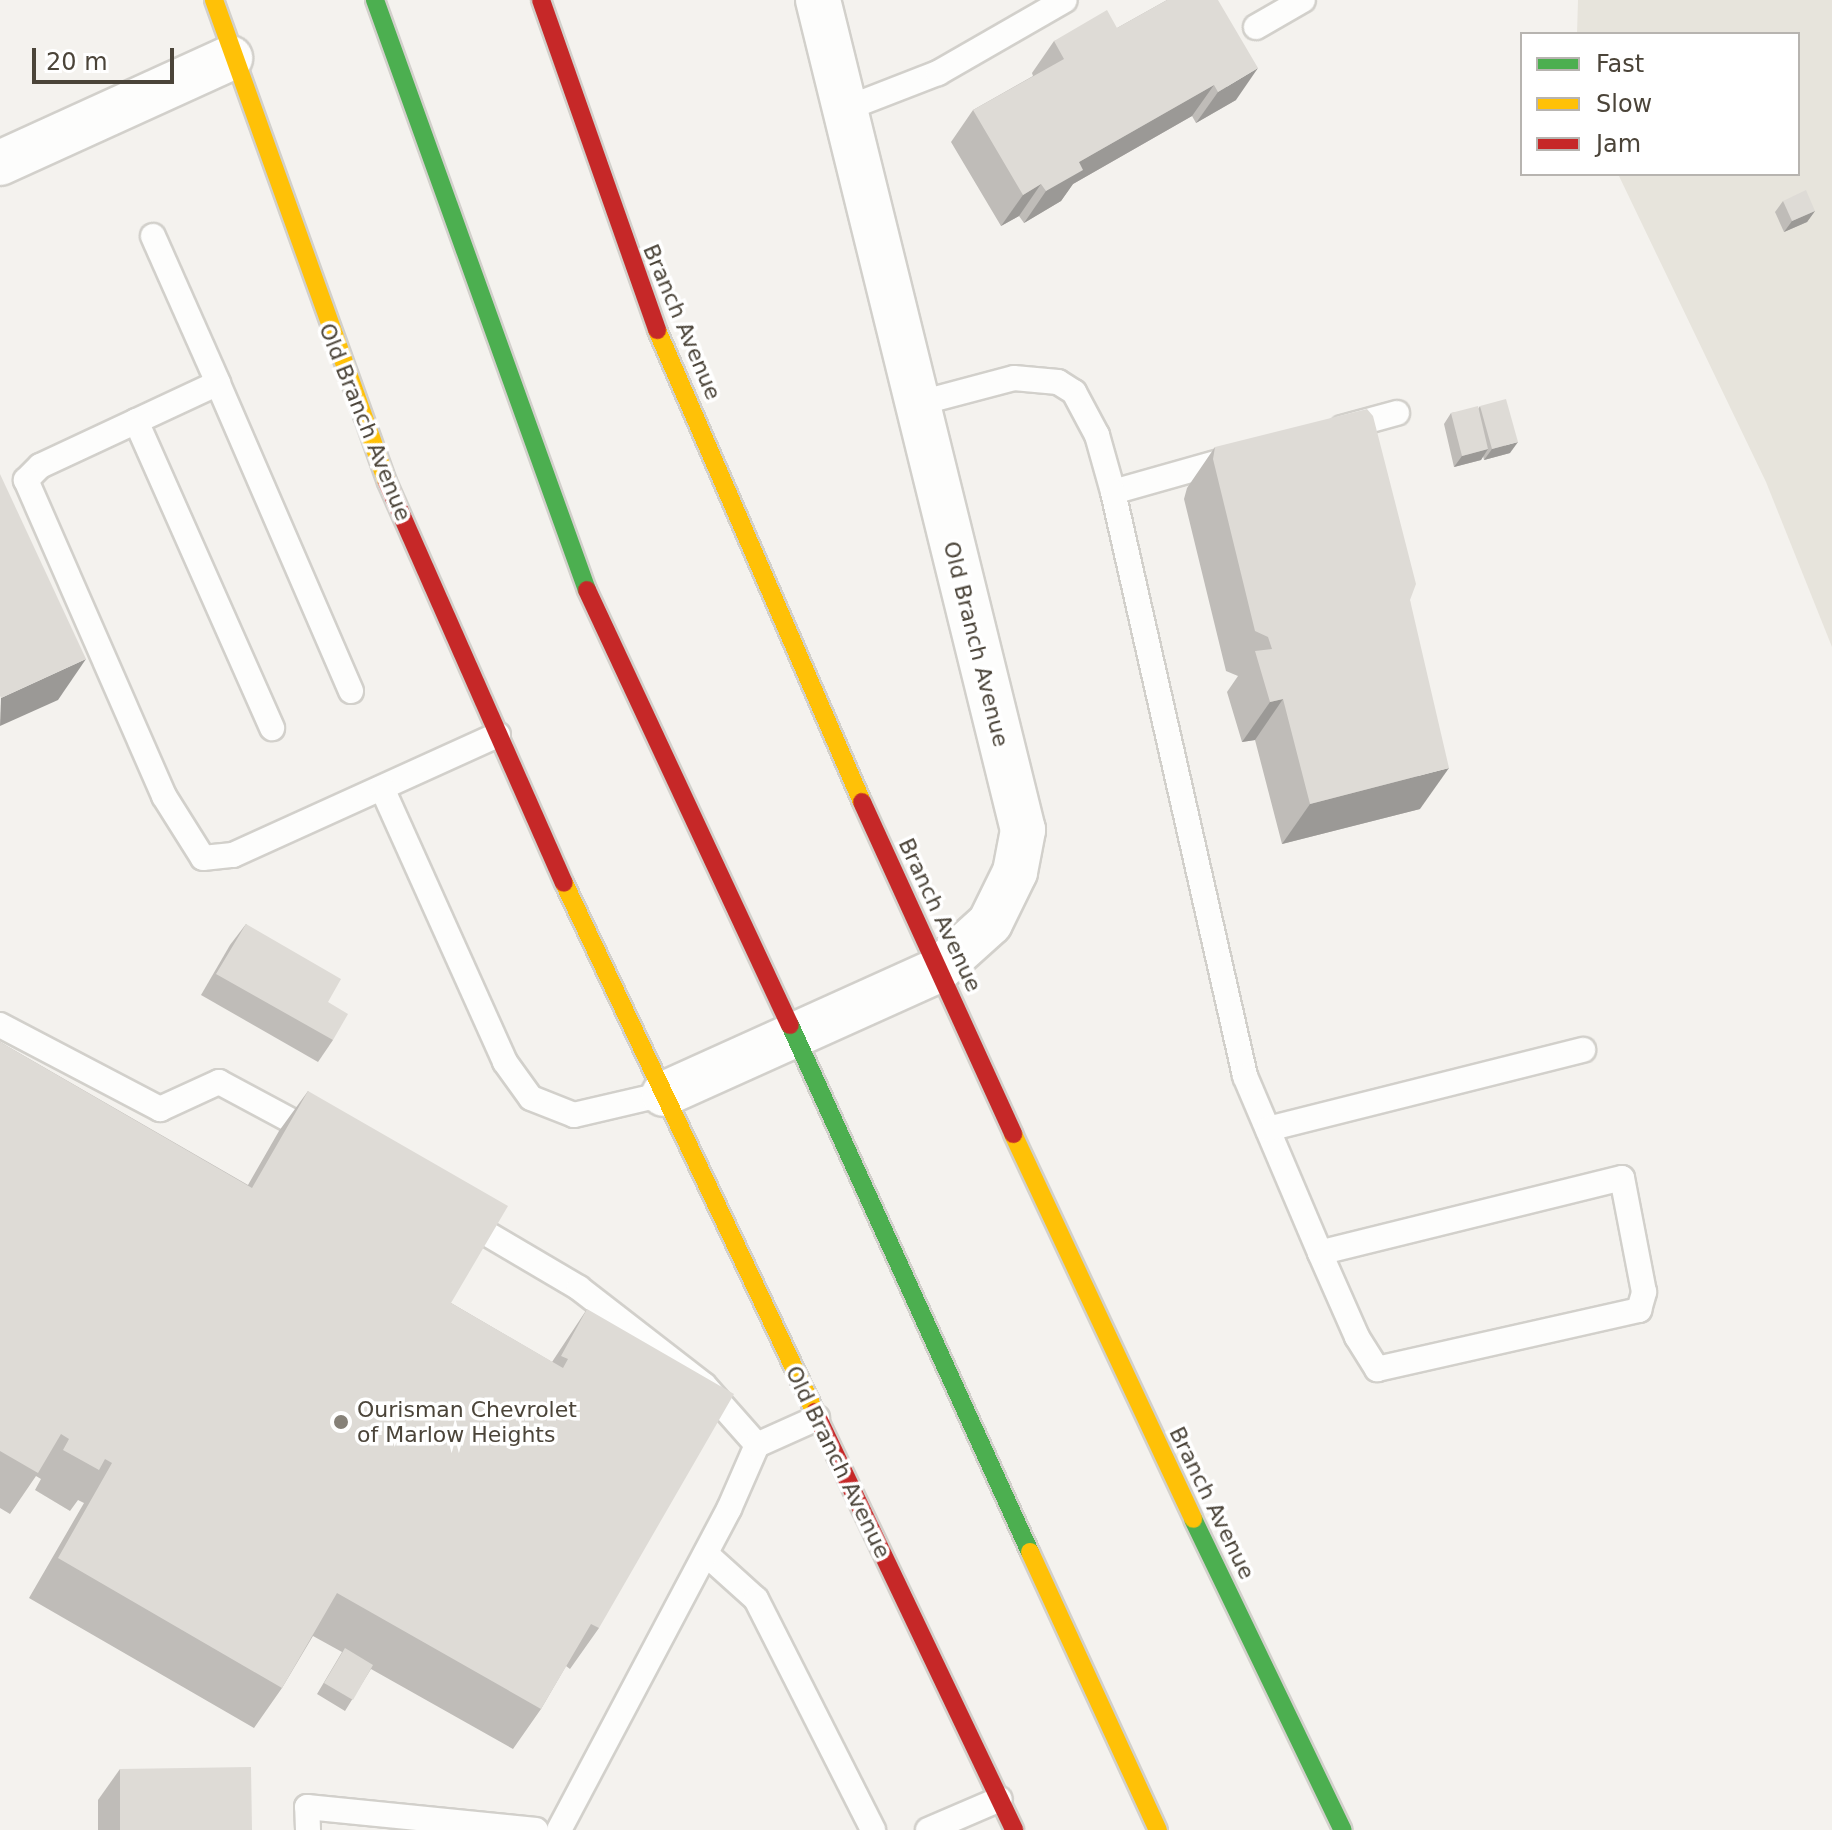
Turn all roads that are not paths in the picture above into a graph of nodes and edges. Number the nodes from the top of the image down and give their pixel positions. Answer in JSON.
{"nodes":[{"id":1,"x":214,"y":0,"type":"edge"},
{"id":2,"x":375,"y":0,"type":"edge"},
{"id":3,"x":541,"y":0,"type":"edge"},
{"id":4,"x":818,"y":0,"type":"edge"},
{"id":5,"x":1065,"y":0,"type":"edge"},
{"id":6,"x":1303,"y":0,"type":"edge"},
{"id":7,"x":1256,"y":27,"type":"dead end"},
{"id":8,"x":230,"y":58,"type":"junction"},
{"id":9,"x":845,"y":109,"type":"junction"},
{"id":10,"x":0,"y":163,"type":"edge"},
{"id":11,"x":153,"y":236,"type":"dead end"},
{"id":12,"x":218,"y":383,"type":"junction"},
{"id":13,"x":916,"y":404,"type":"junction"},
{"id":14,"x":1397,"y":413,"type":"dead end"},
{"id":15,"x":136,"y":421,"type":"junction"},
{"id":16,"x":1322,"y":433,"type":"edge"},
{"id":17,"x":1262,"y":450,"type":"edge"},
{"id":18,"x":1113,"y":492,"type":"junction"},
{"id":19,"x":351,"y":691,"type":"dead end"},
{"id":20,"x":272,"y":728,"type":"dead end"},
{"id":21,"x":498,"y":735,"type":"junction"},
{"id":22,"x":382,"y":788,"type":"junction"},
{"id":23,"x":938,"y":970,"type":"junction"},
{"id":24,"x":0,"y":1025,"type":"edge"},
{"id":25,"x":794,"y":1035,"type":"junction"},
{"id":26,"x":1583,"y":1050,"type":"dead end"},
{"id":27,"x":664,"y":1094,"type":"junction"},
{"id":28,"x":1268,"y":1129,"type":"junction"},
{"id":29,"x":331,"y":1143,"type":"edge"},
{"id":30,"x":437,"y":1204,"type":"edge"},
{"id":31,"x":1320,"y":1253,"type":"junction"},
{"id":32,"x":817,"y":1418,"type":"junction"},
{"id":33,"x":757,"y":1445,"type":"junction"},
{"id":34,"x":706,"y":1554,"type":"junction"},
{"id":35,"x":1102,"y":1717,"type":"junction"},
{"id":36,"x":1000,"y":1799,"type":"junction"},
{"id":37,"x":308,"y":1830,"type":"edge"},
{"id":38,"x":536,"y":1830,"type":"edge"},
{"id":39,"x":559,"y":1830,"type":"edge"},
{"id":40,"x":873,"y":1830,"type":"edge"},
{"id":41,"x":928,"y":1830,"type":"edge"},
{"id":42,"x":1014,"y":1830,"type":"edge"},
{"id":43,"x":1142,"y":1830,"type":"edge"},
{"id":44,"x":1158,"y":1830,"type":"edge"},
{"id":45,"x":1343,"y":1830,"type":"edge"}],
"edges":[{"from":1,"to":8,"type":"main road","name":"Old Branch Avenue"},
{"from":2,"to":25,"type":"main road"},
{"from":3,"to":23,"type":"main road","name":"Branch Avenue"},
{"from":4,"to":9,"type":"street","name":"Old Branch Avenue"},
{"from":5,"to":9,"type":"lane"},
{"from":6,"to":7,"type":"lane"},
{"from":8,"to":10,"type":"street"},
{"from":8,"to":21,"type":"main road","name":"Old Branch Avenue"},
{"from":9,"to":13,"type":"street","name":"Old Branch Avenue"},
{"from":11,"to":12,"type":"lane"},
{"from":12,"to":15,"type":"lane"},
{"from":12,"to":19,"type":"lane"},
{"from":13,"to":18,"type":"lane"},
{"from":13,"to":23,"type":"street","name":"Old Branch Avenue"},
{"from":14,"to":16,"type":"lane"},
{"from":15,"to":20,"type":"lane"},
{"from":15,"to":22,"type":"lane"},
{"from":17,"to":18,"type":"lane"},
{"from":18,"to":28,"type":"lane"},
{"from":21,"to":22,"type":"lane"},
{"from":21,"to":27,"type":"main road","name":"Old Branch Avenue"},
{"from":22,"to":27,"type":"lane"},
{"from":23,"to":25,"type":"street","name":"Old Branch Avenue"},
{"from":23,"to":45,"type":"main road","name":"Branch Avenue"},
{"from":24,"to":29,"type":"lane"},
{"from":25,"to":27,"type":"street","name":"Old Branch Avenue"},
{"from":25,"to":35,"type":"main road"},
{"from":26,"to":28,"type":"lane"},
{"from":27,"to":32,"type":"main road","name":"Old Branch Avenue"},
{"from":28,"to":31,"type":"lane"},
{"from":30,"to":33,"type":"lane"},
{"from":31,"to":31,"type":"lane"},
{"from":32,"to":33,"type":"lane"},
{"from":32,"to":36,"type":"main road","name":"Old Branch Avenue"},
{"from":33,"to":34,"type":"lane"},
{"from":34,"to":39,"type":"lane"},
{"from":34,"to":40,"type":"lane"},
{"from":35,"to":43,"type":"main road"},
{"from":35,"to":44,"type":"main road"},
{"from":36,"to":41,"type":"lane"},
{"from":36,"to":42,"type":"main road","name":"Old Branch Avenue"},
{"from":37,"to":38,"type":"lane"}]}
